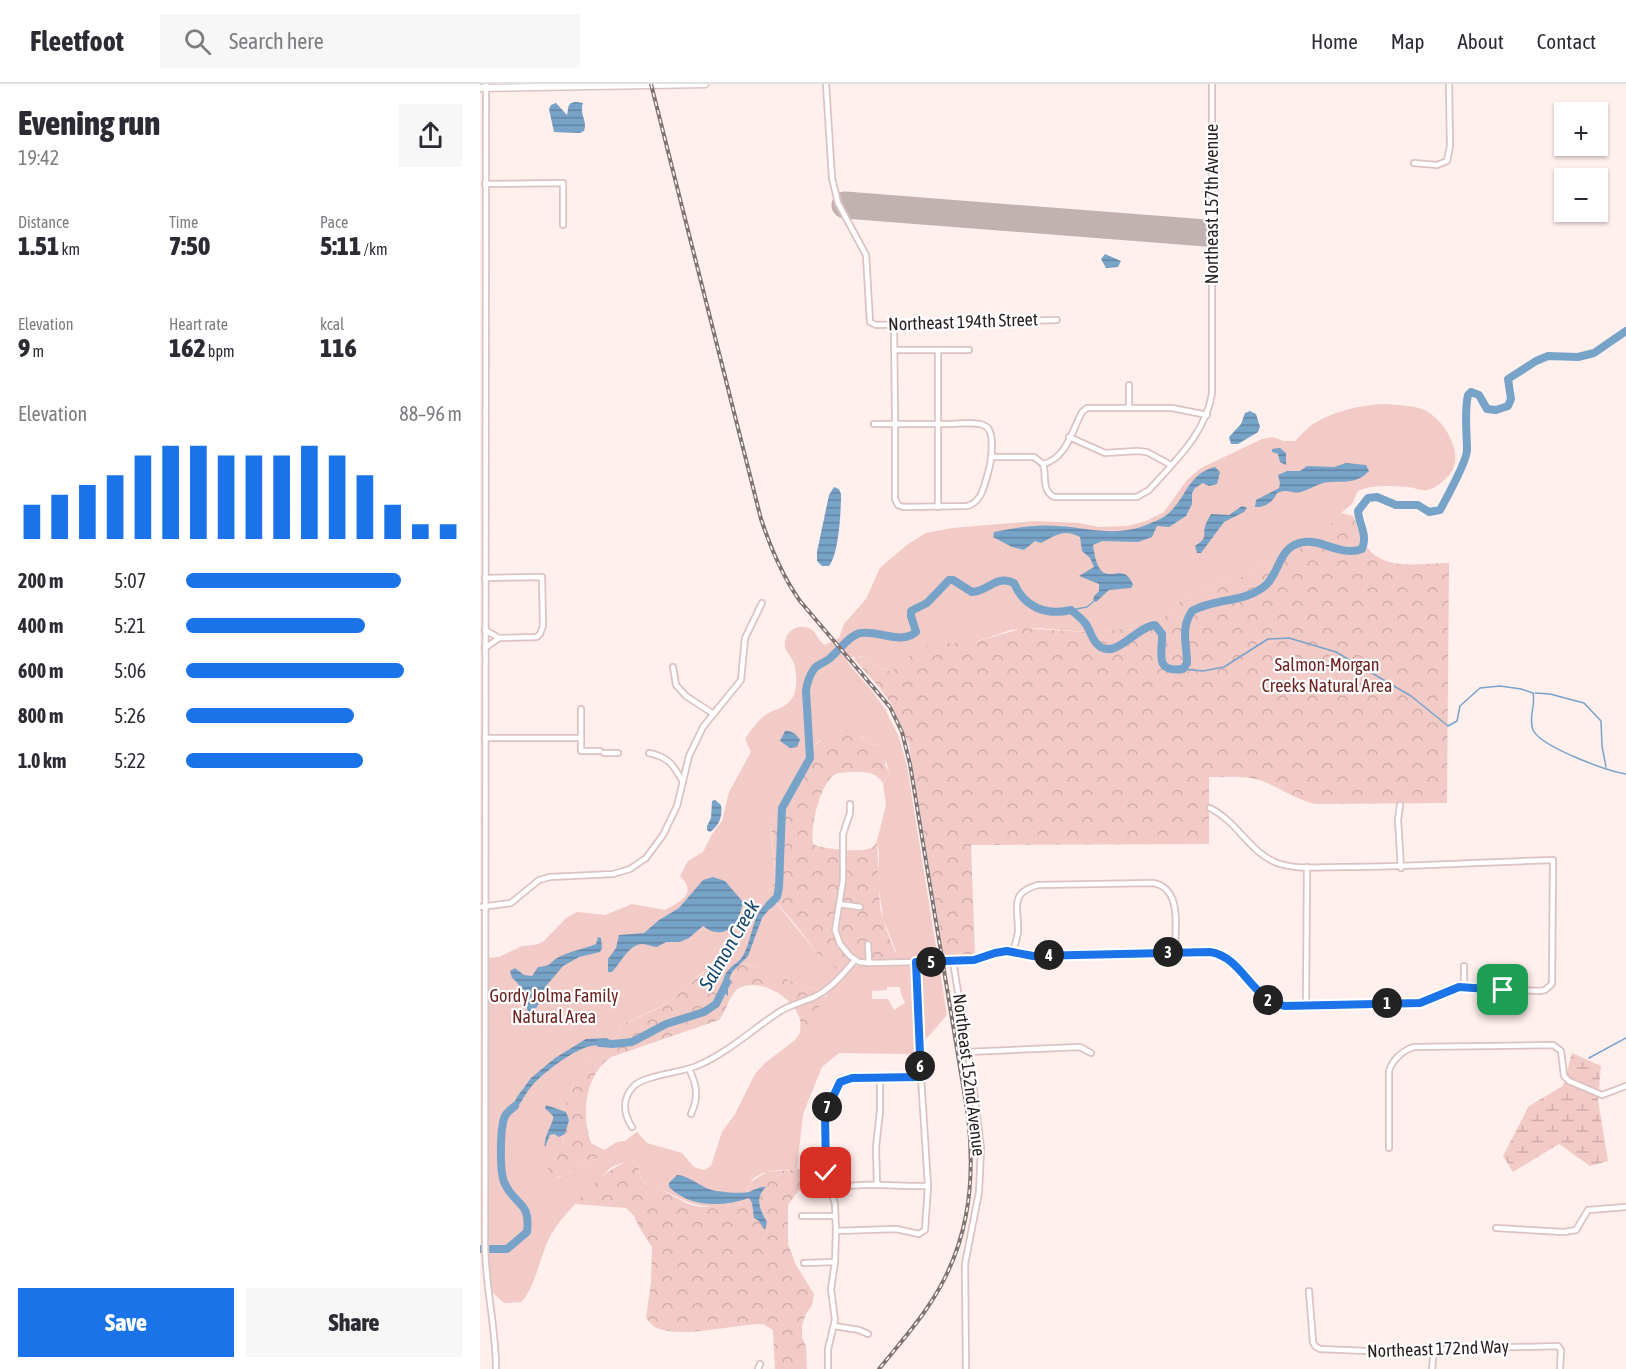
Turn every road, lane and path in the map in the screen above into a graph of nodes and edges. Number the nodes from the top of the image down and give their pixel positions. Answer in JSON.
{"nodes":[{"id":1,"x":705,"y":84,"type":"edge"},
{"id":2,"x":826,"y":84,"type":"edge"},
{"id":3,"x":1212,"y":84,"type":"edge"},
{"id":4,"x":1449,"y":84,"type":"edge"},
{"id":5,"x":484,"y":86,"type":"edge"},
{"id":6,"x":1414,"y":163,"type":"dead end"},
{"id":7,"x":485,"y":184,"type":"junction"},
{"id":8,"x":563,"y":225,"type":"dead end"},
{"id":9,"x":1057,"y":320,"type":"dead end"},
{"id":10,"x":894,"y":329,"type":"dead end"},
{"id":11,"x":894,"y":350,"type":"junction"},
{"id":12,"x":938,"y":350,"type":"junction"},
{"id":13,"x":969,"y":350,"type":"dead end"},
{"id":14,"x":1129,"y":385,"type":"dead end"},
{"id":15,"x":1129,"y":407,"type":"junction"},
{"id":16,"x":1206,"y":415,"type":"junction"},
{"id":17,"x":874,"y":424,"type":"dead end"},
{"id":18,"x":895,"y":424,"type":"junction"},
{"id":19,"x":938,"y":424,"type":"junction"},
{"id":20,"x":1069,"y":437,"type":"junction"},
{"id":21,"x":483,"y":453,"type":"edge"},
{"id":22,"x":992,"y":457,"type":"junction"},
{"id":23,"x":1043,"y":464,"type":"junction"},
{"id":24,"x":1171,"y":465,"type":"junction"},
{"id":25,"x":939,"y":507,"type":"junction"},
{"id":26,"x":485,"y":578,"type":"junction"},
{"id":27,"x":762,"y":603,"type":"dead end"},
{"id":28,"x":485,"y":630,"type":"junction"},
{"id":29,"x":499,"y":638,"type":"junction"},
{"id":30,"x":485,"y":648,"type":"junction"},
{"id":31,"x":673,"y":667,"type":"dead end"},
{"id":32,"x":581,"y":710,"type":"dead end"},
{"id":33,"x":712,"y":713,"type":"junction"},
{"id":34,"x":485,"y":738,"type":"junction"},
{"id":35,"x":581,"y":738,"type":"junction"},
{"id":36,"x":618,"y":753,"type":"dead end"},
{"id":37,"x":649,"y":753,"type":"dead end"},
{"id":38,"x":683,"y":782,"type":"junction"},
{"id":39,"x":850,"y":804,"type":"dead end"},
{"id":40,"x":1400,"y":805,"type":"dead end"},
{"id":41,"x":1210,"y":808,"type":"dead end"},
{"id":42,"x":482,"y":824,"type":"edge"},
{"id":43,"x":1458,"y":862,"type":"junction"},
{"id":44,"x":1307,"y":867,"type":"junction"},
{"id":45,"x":1401,"y":867,"type":"junction"},
{"id":46,"x":1458,"y":869,"type":"dead end"},
{"id":47,"x":839,"y":904,"type":"junction"},
{"id":48,"x":482,"y":906,"type":"edge"},
{"id":49,"x":860,"y":907,"type":"dead end"},
{"id":50,"x":868,"y":944,"type":"dead end"},
{"id":51,"x":1013,"y":951,"type":"junction"},
{"id":52,"x":1175,"y":952,"type":"junction"},
{"id":53,"x":855,"y":960,"type":"junction"},
{"id":54,"x":953,"y":961,"type":"junction"},
{"id":55,"x":916,"y":962,"type":"junction"},
{"id":56,"x":869,"y":963,"type":"junction"},
{"id":57,"x":1464,"y":966,"type":"dead end"},
{"id":58,"x":1464,"y":987,"type":"junction"},
{"id":59,"x":1306,"y":1005,"type":"junction"},
{"id":60,"x":967,"y":1052,"type":"junction"},
{"id":61,"x":1090,"y":1053,"type":"dead end"},
{"id":62,"x":482,"y":1054,"type":"edge"},
{"id":63,"x":689,"y":1069,"type":"junction"},
{"id":64,"x":880,"y":1077,"type":"junction"},
{"id":65,"x":921,"y":1077,"type":"junction"},
{"id":66,"x":1626,"y":1086,"type":"edge"},
{"id":67,"x":482,"y":1107,"type":"edge"},
{"id":68,"x":691,"y":1114,"type":"dead end"},
{"id":69,"x":632,"y":1127,"type":"dead end"},
{"id":70,"x":1389,"y":1148,"type":"dead end"},
{"id":71,"x":877,"y":1185,"type":"junction"},
{"id":72,"x":928,"y":1186,"type":"junction"},
{"id":73,"x":831,"y":1189,"type":"junction"},
{"id":74,"x":1626,"y":1207,"type":"edge"},
{"id":75,"x":802,"y":1216,"type":"dead end"},
{"id":76,"x":835,"y":1216,"type":"junction"},
{"id":77,"x":1496,"y":1228,"type":"dead end"},
{"id":78,"x":836,"y":1231,"type":"junction"},
{"id":79,"x":835,"y":1262,"type":"junction"},
{"id":80,"x":804,"y":1263,"type":"dead end"},
{"id":81,"x":1310,"y":1291,"type":"dead end"},
{"id":82,"x":834,"y":1326,"type":"junction"},
{"id":83,"x":868,"y":1334,"type":"dead end"},
{"id":84,"x":1434,"y":1349,"type":"junction"},
{"id":85,"x":496,"y":1369,"type":"edge"},
{"id":86,"x":828,"y":1369,"type":"edge"},
{"id":87,"x":966,"y":1369,"type":"edge"},
{"id":88,"x":1432,"y":1369,"type":"edge"},
{"id":89,"x":1560,"y":1369,"type":"edge"}],
"edges":[{"from":1,"to":5,"type":"main road"},
{"from":2,"to":9,"type":"street","name":"Northeast 194th Street"},
{"from":3,"to":16,"type":"street","name":"Northeast 157th Avenue"},
{"from":4,"to":6,"type":"street"},
{"from":5,"to":7,"type":"street"},
{"from":7,"to":8,"type":"street"},
{"from":7,"to":21,"type":"street"},
{"from":10,"to":11,"type":"street"},
{"from":11,"to":12,"type":"street"},
{"from":11,"to":18,"type":"street"},
{"from":12,"to":13,"type":"street"},
{"from":12,"to":19,"type":"street"},
{"from":14,"to":15,"type":"street"},
{"from":15,"to":16,"type":"street"},
{"from":15,"to":20,"type":"street"},
{"from":16,"to":24,"type":"street","name":"Northeast 157th Avenue"},
{"from":17,"to":18,"type":"street"},
{"from":18,"to":19,"type":"street"},
{"from":18,"to":25,"type":"street"},
{"from":19,"to":22,"type":"street"},
{"from":19,"to":25,"type":"street"},
{"from":20,"to":23,"type":"street"},
{"from":20,"to":24,"type":"street"},
{"from":21,"to":26,"type":"street"},
{"from":22,"to":23,"type":"street"},
{"from":22,"to":25,"type":"street"},
{"from":23,"to":24,"type":"street","name":"Northeast 157th Avenue"},
{"from":26,"to":28,"type":"street"},
{"from":26,"to":29,"type":"street"},
{"from":27,"to":33,"type":"street"},
{"from":28,"to":29,"type":"street"},
{"from":28,"to":30,"type":"street"},
{"from":29,"to":30,"type":"street"},
{"from":30,"to":34,"type":"street"},
{"from":31,"to":33,"type":"street"},
{"from":32,"to":35,"type":"street"},
{"from":33,"to":38,"type":"street"},
{"from":34,"to":35,"type":"street"},
{"from":34,"to":42,"type":"street"},
{"from":35,"to":36,"type":"street"},
{"from":37,"to":38,"type":"street"},
{"from":38,"to":48,"type":"street"},
{"from":39,"to":47,"type":"street"},
{"from":40,"to":45,"type":"street"},
{"from":41,"to":44,"type":"street"},
{"from":42,"to":48,"type":"street"},
{"from":43,"to":45,"type":"street"},
{"from":43,"to":46,"type":"street"},
{"from":43,"to":58,"type":"street"},
{"from":44,"to":45,"type":"street"},
{"from":44,"to":59,"type":"street"},
{"from":47,"to":49,"type":"street"},
{"from":47,"to":53,"type":"street"},
{"from":48,"to":62,"type":"street"},
{"from":50,"to":56,"type":"street"},
{"from":51,"to":52,"type":"street"},
{"from":51,"to":52,"type":"street"},
{"from":51,"to":54,"type":"street"},
{"from":52,"to":59,"type":"street"},
{"from":53,"to":56,"type":"street"},
{"from":53,"to":63,"type":"street"},
{"from":54,"to":55,"type":"street"},
{"from":54,"to":60,"type":"street","name":"Northeast 152nd Avenue"},
{"from":55,"to":56,"type":"street"},
{"from":55,"to":65,"type":"street"},
{"from":57,"to":58,"type":"street"},
{"from":58,"to":59,"type":"street"},
{"from":60,"to":61,"type":"street"},
{"from":60,"to":87,"type":"street","name":"Northeast 152nd Avenue"},
{"from":62,"to":67,"type":"street"},
{"from":63,"to":68,"type":"street"},
{"from":63,"to":69,"type":"street"},
{"from":64,"to":65,"type":"street"},
{"from":64,"to":71,"type":"street"},
{"from":64,"to":73,"type":"street"},
{"from":65,"to":72,"type":"street"},
{"from":66,"to":70,"type":"street"},
{"from":67,"to":85,"type":"street"},
{"from":71,"to":72,"type":"street"},
{"from":71,"to":73,"type":"street"},
{"from":72,"to":78,"type":"street"},
{"from":73,"to":76,"type":"street"},
{"from":74,"to":77,"type":"street"},
{"from":75,"to":76,"type":"street"},
{"from":76,"to":78,"type":"street"},
{"from":78,"to":79,"type":"street"},
{"from":79,"to":80,"type":"street"},
{"from":79,"to":82,"type":"street"},
{"from":81,"to":84,"type":"street","name":"Northeast 172nd Way"},
{"from":82,"to":83,"type":"street"},
{"from":82,"to":86,"type":"street"},
{"from":84,"to":88,"type":"street"},
{"from":84,"to":89,"type":"street","name":"Northeast 172nd Way"}]}
